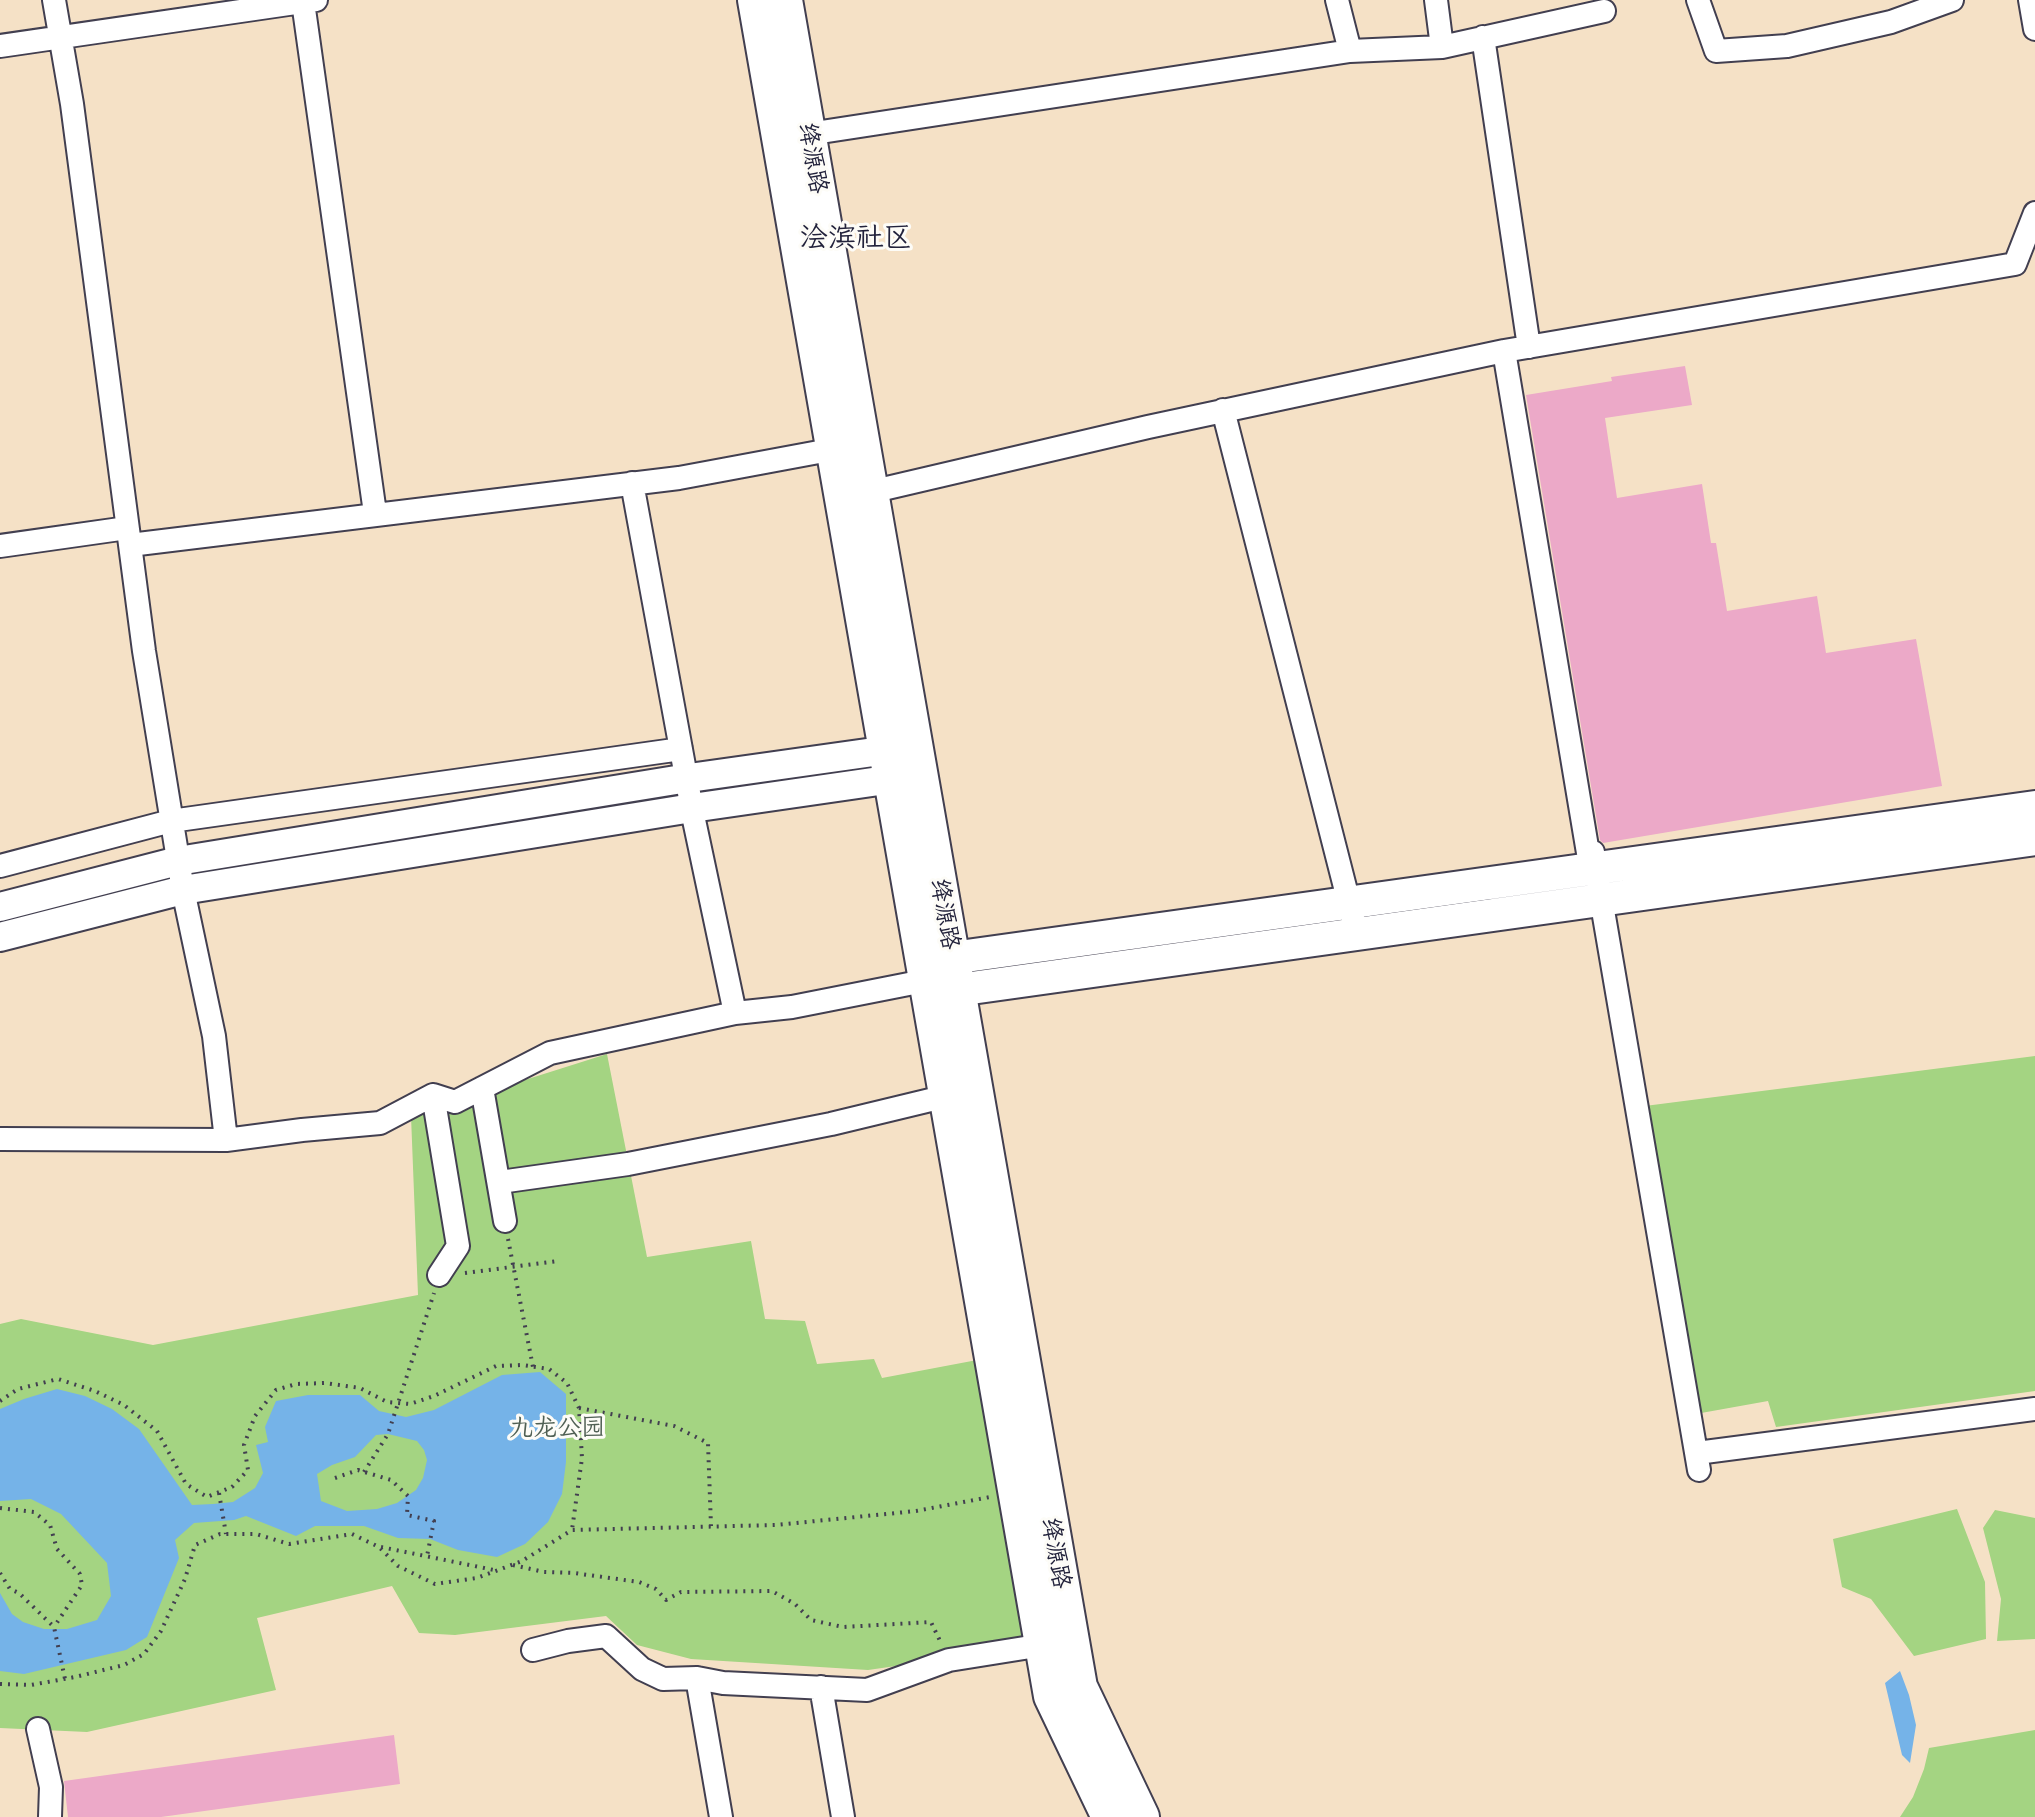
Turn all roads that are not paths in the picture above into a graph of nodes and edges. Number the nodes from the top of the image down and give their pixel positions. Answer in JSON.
{"nodes":[{"id":1,"x":54,"y":0,"type":"edge"},
{"id":2,"x":756,"y":0,"type":"edge"},
{"id":3,"x":784,"y":0,"type":"edge"},
{"id":4,"x":1337,"y":0,"type":"edge"},
{"id":5,"x":1436,"y":0,"type":"edge"},
{"id":6,"x":1698,"y":0,"type":"edge"},
{"id":7,"x":1952,"y":0,"type":"edge"},
{"id":8,"x":2030,"y":0,"type":"edge"},
{"id":9,"x":310,"y":1,"type":"edge"},
{"id":10,"x":210,"y":8,"type":"edge"},
{"id":11,"x":1604,"y":11,"type":"dead end"},
{"id":12,"x":2035,"y":29,"type":"edge"},
{"id":13,"x":1483,"y":37,"type":"junction"},
{"id":14,"x":61,"y":38,"type":"junction"},
{"id":15,"x":0,"y":46,"type":"edge"},
{"id":16,"x":1442,"y":47,"type":"junction"},
{"id":17,"x":1350,"y":51,"type":"junction"},
{"id":18,"x":808,"y":134,"type":"junction"},
{"id":19,"x":2035,"y":213,"type":"edge"},
{"id":20,"x":1529,"y":347,"type":"junction"},
{"id":21,"x":1504,"y":351,"type":"junction"},
{"id":22,"x":1223,"y":410,"type":"junction"},
{"id":23,"x":835,"y":449,"type":"junction"},
{"id":24,"x":632,"y":483,"type":"junction"},
{"id":25,"x":870,"y":492,"type":"junction"},
{"id":26,"x":375,"y":513,"type":"junction"},
{"id":27,"x":129,"y":537,"type":"junction"},
{"id":28,"x":0,"y":546,"type":"edge"},
{"id":29,"x":681,"y":749,"type":"junction"},
{"id":30,"x":891,"y":765,"type":"junction"},
{"id":31,"x":687,"y":779,"type":"junction"},
{"id":32,"x":2035,"y":807,"type":"edge"},
{"id":33,"x":692,"y":808,"type":"junction"},
{"id":34,"x":171,"y":821,"type":"junction"},
{"id":35,"x":2035,"y":839,"type":"edge"},
{"id":36,"x":1593,"y":858,"type":"junction"},
{"id":37,"x":178,"y":861,"type":"junction"},
{"id":38,"x":0,"y":866,"type":"edge"},
{"id":39,"x":183,"y":890,"type":"junction"},
{"id":40,"x":1602,"y":900,"type":"junction"},
{"id":41,"x":1349,"y":903,"type":"junction"},
{"id":42,"x":0,"y":907,"type":"edge"},
{"id":43,"x":1357,"y":934,"type":"junction"},
{"id":44,"x":0,"y":937,"type":"edge"},
{"id":45,"x":946,"y":976,"type":"junction"},
{"id":46,"x":735,"y":1013,"type":"junction"},
{"id":47,"x":482,"y":1088,"type":"junction"},
{"id":48,"x":433,"y":1095,"type":"junction"},
{"id":49,"x":947,"y":1096,"type":"junction"},
{"id":50,"x":0,"y":1139,"type":"edge"},
{"id":51,"x":226,"y":1140,"type":"junction"},
{"id":52,"x":500,"y":1182,"type":"junction"},
{"id":53,"x":505,"y":1221,"type":"road end"},
{"id":54,"x":439,"y":1275,"type":"road end"},
{"id":55,"x":2035,"y":1409,"type":"edge"},
{"id":56,"x":1043,"y":1645,"type":"junction"},
{"id":57,"x":533,"y":1650,"type":"dead end"},
{"id":58,"x":697,"y":1678,"type":"junction"},
{"id":59,"x":821,"y":1687,"type":"junction"},
{"id":60,"x":38,"y":1729,"type":"dead end"},
{"id":61,"x":50,"y":1817,"type":"edge"},
{"id":62,"x":721,"y":1817,"type":"edge"},
{"id":63,"x":843,"y":1817,"type":"edge"},
{"id":64,"x":1110,"y":1817,"type":"edge"},
{"id":65,"x":1141,"y":1817,"type":"edge"}],
"edges":[{"from":1,"to":14,"type":"street"},
{"from":2,"to":23,"type":"highway","name":"绛源路"},
{"from":3,"to":18,"type":"highway","name":"绛源路"},
{"from":4,"to":17,"type":"street"},
{"from":5,"to":16,"type":"street"},
{"from":6,"to":7,"type":"street"},
{"from":8,"to":12,"type":"street"},
{"from":9,"to":10,"type":"street"},
{"from":9,"to":26,"type":"street"},
{"from":10,"to":14,"type":"street"},
{"from":11,"to":13,"type":"street"},
{"from":13,"to":16,"type":"street"},
{"from":13,"to":20,"type":"street"},
{"from":14,"to":15,"type":"street"},
{"from":14,"to":27,"type":"street"},
{"from":16,"to":17,"type":"street"},
{"from":17,"to":18,"type":"street"},
{"from":18,"to":25,"type":"highway","name":"绛源路"},
{"from":19,"to":20,"type":"street"},
{"from":20,"to":21,"type":"street"},
{"from":21,"to":22,"type":"street"},
{"from":21,"to":36,"type":"street"},
{"from":22,"to":25,"type":"street"},
{"from":22,"to":41,"type":"street"},
{"from":23,"to":24,"type":"street"},
{"from":23,"to":30,"type":"highway","name":"绛源路"},
{"from":24,"to":26,"type":"street"},
{"from":24,"to":29,"type":"street"},
{"from":25,"to":45,"type":"highway","name":"绛源路"},
{"from":26,"to":27,"type":"street"},
{"from":27,"to":28,"type":"street"},
{"from":27,"to":34,"type":"street"},
{"from":29,"to":31,"type":"street"},
{"from":29,"to":34,"type":"street"},
{"from":30,"to":31,"type":"street"},
{"from":30,"to":33,"type":"street"},
{"from":30,"to":45,"type":"highway","name":"绛源路"},
{"from":31,"to":33,"type":"street"},
{"from":31,"to":37,"type":"street"},
{"from":32,"to":36,"type":"main road"},
{"from":33,"to":39,"type":"street"},
{"from":33,"to":46,"type":"street"},
{"from":34,"to":37,"type":"street"},
{"from":34,"to":38,"type":"street"},
{"from":35,"to":40,"type":"main road"},
{"from":36,"to":40,"type":"street"},
{"from":36,"to":41,"type":"main road"},
{"from":37,"to":39,"type":"street"},
{"from":37,"to":42,"type":"street"},
{"from":39,"to":44,"type":"street"},
{"from":39,"to":51,"type":"street"},
{"from":40,"to":43,"type":"main road"},
{"from":40,"to":55,"type":"street"},
{"from":41,"to":43,"type":"street"},
{"from":41,"to":45,"type":"main road"},
{"from":43,"to":45,"type":"main road"},
{"from":45,"to":46,"type":"street"},
{"from":45,"to":49,"type":"highway","name":"绛源路"},
{"from":45,"to":65,"type":"highway","name":"绛源路"},
{"from":46,"to":47,"type":"street"},
{"from":47,"to":48,"type":"street"},
{"from":47,"to":52,"type":"street"},
{"from":48,"to":51,"type":"street"},
{"from":48,"to":54,"type":"street"},
{"from":49,"to":52,"type":"street"},
{"from":49,"to":56,"type":"highway","name":"绛源路"},
{"from":50,"to":51,"type":"street"},
{"from":52,"to":53,"type":"street"},
{"from":56,"to":59,"type":"street"},
{"from":56,"to":64,"type":"highway","name":"绛源路"},
{"from":57,"to":58,"type":"street"},
{"from":58,"to":59,"type":"street"},
{"from":58,"to":62,"type":"street"},
{"from":59,"to":63,"type":"street"},
{"from":60,"to":61,"type":"street"}]}
